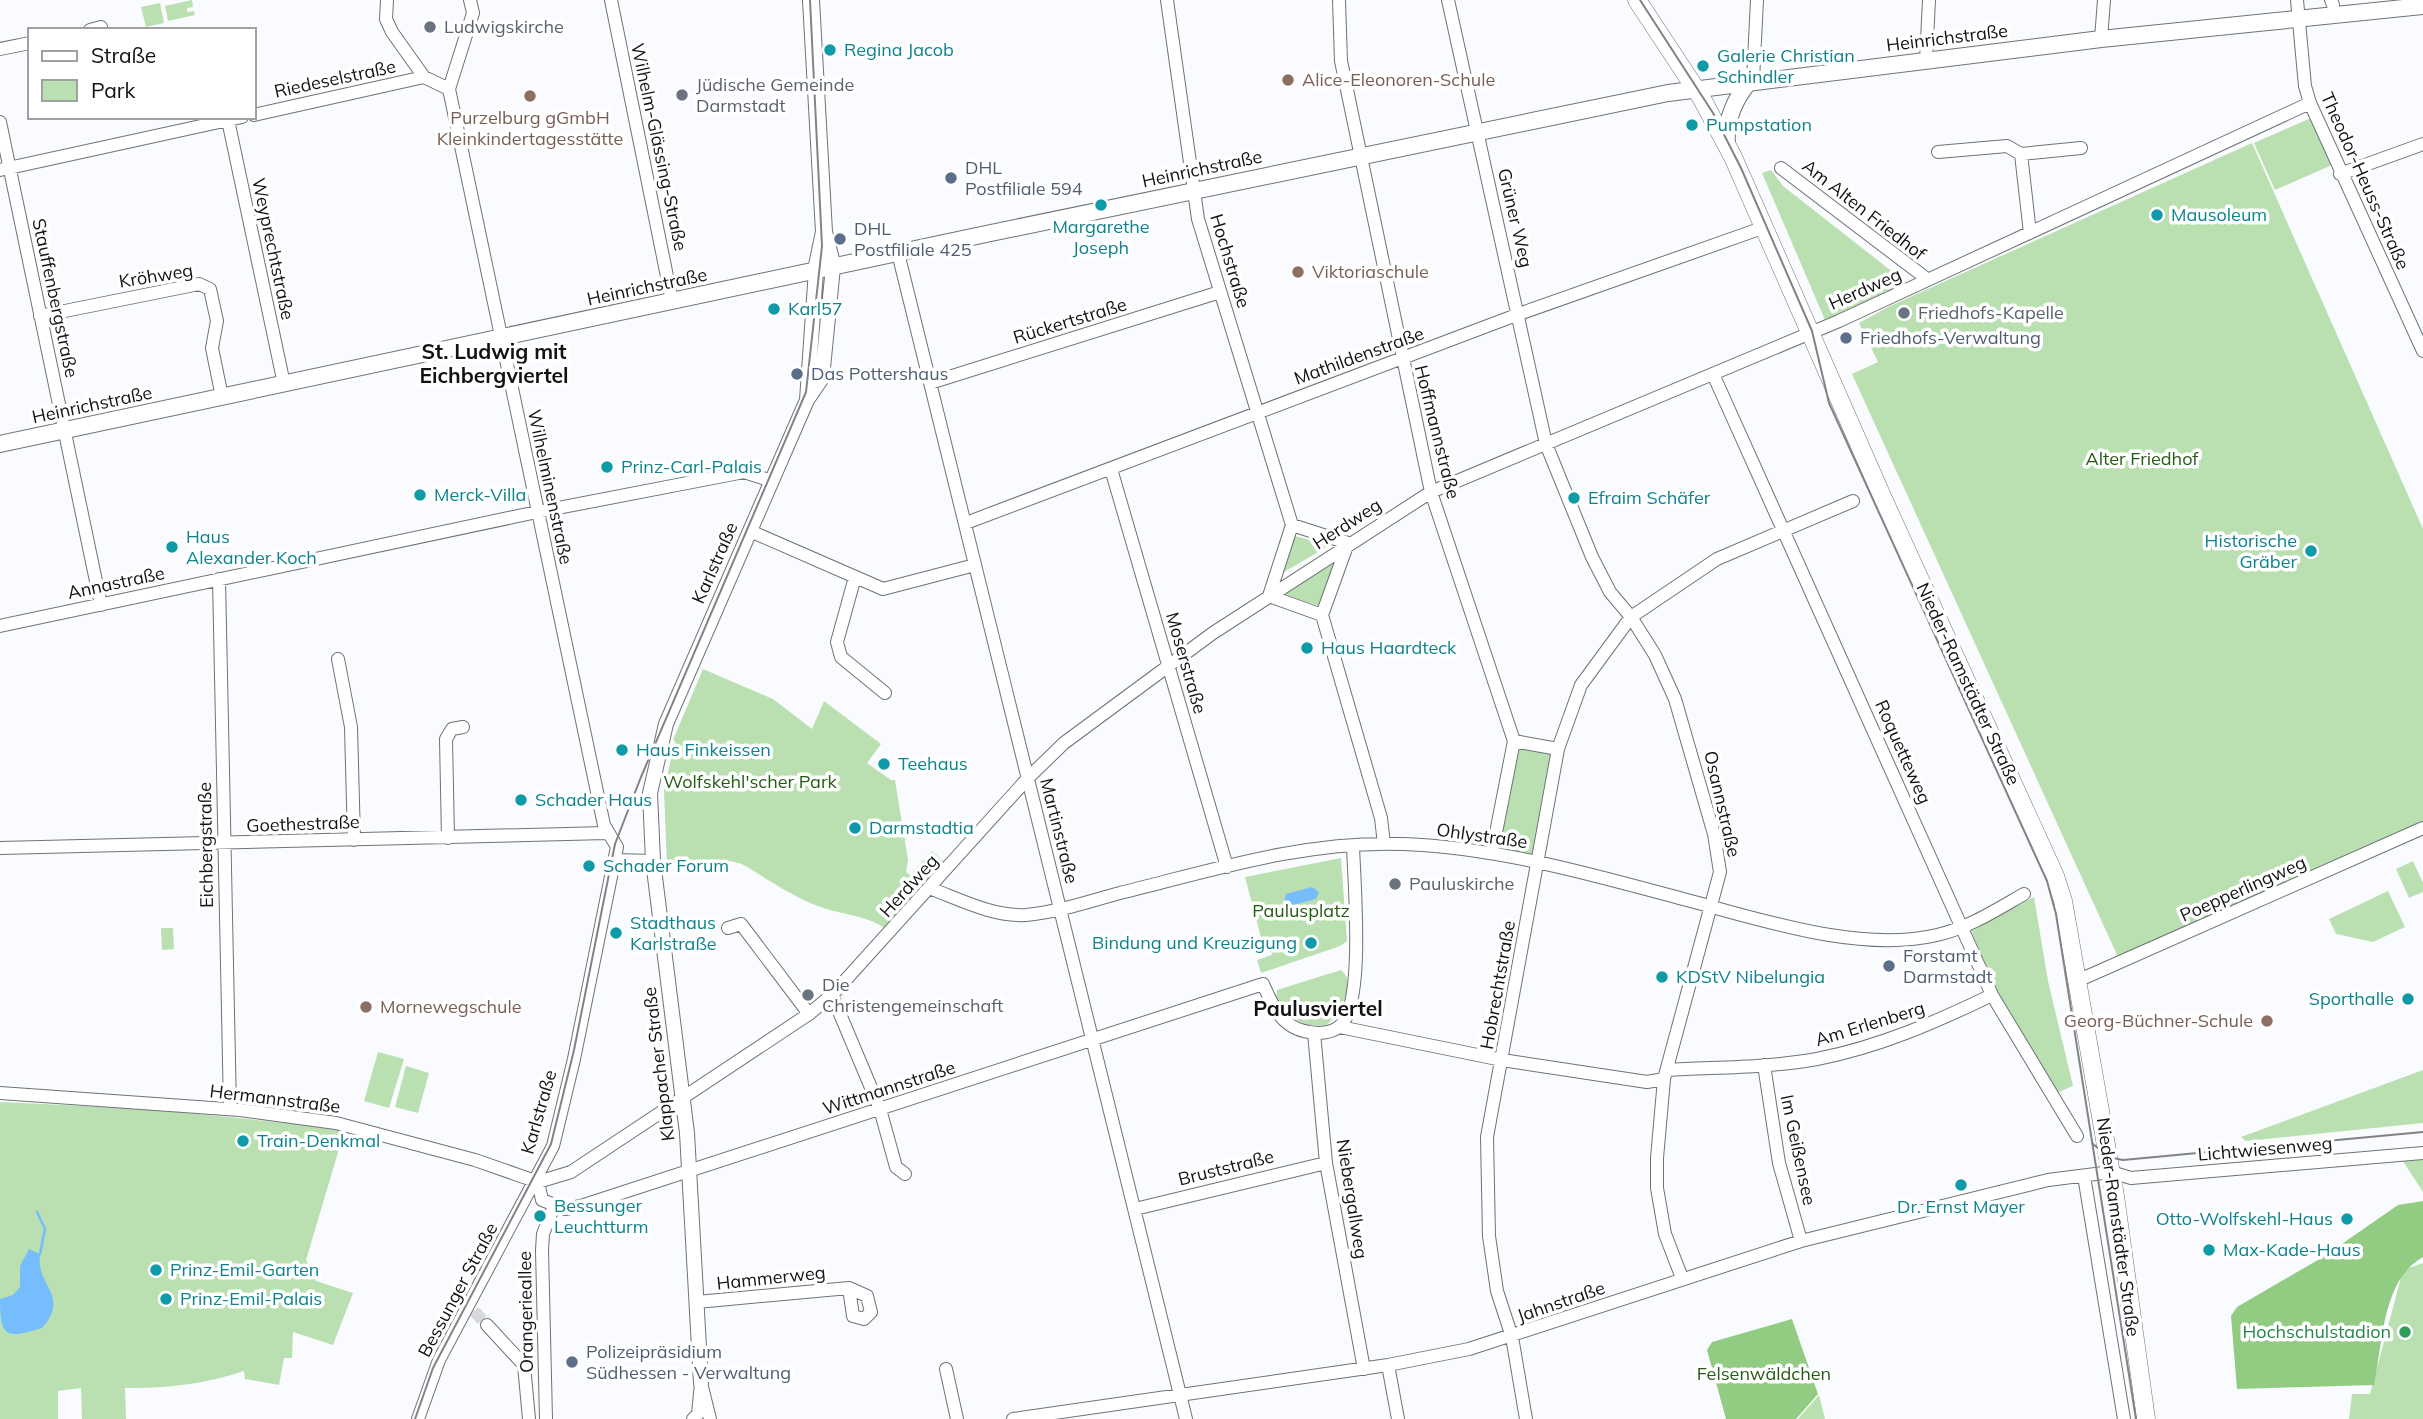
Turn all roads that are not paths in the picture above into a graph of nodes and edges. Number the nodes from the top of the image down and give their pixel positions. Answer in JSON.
{"nodes":[{"id":1,"x":387,"y":0,"type":"edge"},
{"id":2,"x":470,"y":0,"type":"edge"},
{"id":3,"x":611,"y":0,"type":"edge"},
{"id":4,"x":811,"y":0,"type":"edge"},
{"id":5,"x":1167,"y":0,"type":"edge"},
{"id":6,"x":1339,"y":0,"type":"edge"},
{"id":7,"x":1448,"y":0,"type":"edge"},
{"id":8,"x":1637,"y":0,"type":"edge"},
{"id":9,"x":1757,"y":0,"type":"edge"},
{"id":10,"x":1929,"y":0,"type":"edge"},
{"id":11,"x":2104,"y":0,"type":"edge"},
{"id":12,"x":2297,"y":0,"type":"edge"},
{"id":13,"x":2423,"y":6,"type":"edge"},
{"id":14,"x":2298,"y":19,"type":"junction"},
{"id":15,"x":2101,"y":39,"type":"junction"},
{"id":16,"x":28,"y":43,"type":"edge"},
{"id":17,"x":0,"y":49,"type":"edge"},
{"id":18,"x":1926,"y":60,"type":"junction"},
{"id":19,"x":424,"y":77,"type":"junction"},
{"id":20,"x":1751,"y":81,"type":"junction"},
{"id":21,"x":449,"y":89,"type":"junction"},
{"id":22,"x":1696,"y":89,"type":"junction"},
{"id":23,"x":2310,"y":103,"type":"junction"},
{"id":24,"x":256,"y":115,"type":"edge"},
{"id":25,"x":233,"y":119,"type":"edge"},
{"id":26,"x":228,"y":120,"type":"junction"},
{"id":27,"x":0,"y":122,"type":"edge"},
{"id":28,"x":1478,"y":131,"type":"junction"},
{"id":29,"x":2423,"y":144,"type":"edge"},
{"id":30,"x":1727,"y":145,"type":"junction"},
{"id":31,"x":2081,"y":148,"type":"dead end"},
{"id":32,"x":1938,"y":152,"type":"dead end"},
{"id":33,"x":2021,"y":154,"type":"junction"},
{"id":34,"x":1360,"y":156,"type":"junction"},
{"id":35,"x":1781,"y":168,"type":"dead end"},
{"id":36,"x":5,"y":169,"type":"edge"},
{"id":37,"x":2340,"y":174,"type":"junction"},
{"id":38,"x":1194,"y":190,"type":"junction"},
{"id":39,"x":1765,"y":227,"type":"junction"},
{"id":40,"x":824,"y":232,"type":"junction"},
{"id":41,"x":2030,"y":233,"type":"junction"},
{"id":42,"x":898,"y":253,"type":"junction"},
{"id":43,"x":833,"y":267,"type":"junction"},
{"id":44,"x":816,"y":270,"type":"junction"},
{"id":45,"x":1927,"y":279,"type":"junction"},
{"id":46,"x":1220,"y":292,"type":"junction"},
{"id":47,"x":672,"y":302,"type":"junction"},
{"id":48,"x":1518,"y":314,"type":"junction"},
{"id":49,"x":40,"y":316,"type":"junction"},
{"id":50,"x":1810,"y":331,"type":"junction"},
{"id":51,"x":500,"y":338,"type":"junction"},
{"id":52,"x":2423,"y":351,"type":"edge"},
{"id":53,"x":1401,"y":360,"type":"junction"},
{"id":54,"x":1713,"y":374,"type":"junction"},
{"id":55,"x":930,"y":383,"type":"junction"},
{"id":56,"x":284,"y":384,"type":"junction"},
{"id":57,"x":222,"y":397,"type":"junction"},
{"id":58,"x":807,"y":400,"type":"junction"},
{"id":59,"x":1259,"y":412,"type":"junction"},
{"id":60,"x":64,"y":431,"type":"junction"},
{"id":61,"x":0,"y":444,"type":"edge"},
{"id":62,"x":1546,"y":444,"type":"junction"},
{"id":63,"x":1111,"y":469,"type":"junction"},
{"id":64,"x":772,"y":481,"type":"junction"},
{"id":65,"x":1431,"y":492,"type":"junction"},
{"id":66,"x":1853,"y":501,"type":"dead end"},
{"id":67,"x":537,"y":512,"type":"junction"},
{"id":68,"x":966,"y":523,"type":"junction"},
{"id":69,"x":1292,"y":525,"type":"junction"},
{"id":70,"x":750,"y":531,"type":"junction"},
{"id":71,"x":1783,"y":531,"type":"junction"},
{"id":72,"x":1348,"y":543,"type":"junction"},
{"id":73,"x":975,"y":565,"type":"junction"},
{"id":74,"x":855,"y":577,"type":"junction"},
{"id":75,"x":219,"y":579,"type":"junction"},
{"id":76,"x":1269,"y":596,"type":"junction"},
{"id":77,"x":101,"y":605,"type":"junction"},
{"id":78,"x":1322,"y":615,"type":"junction"},
{"id":79,"x":1631,"y":617,"type":"junction"},
{"id":80,"x":0,"y":626,"type":"edge"},
{"id":81,"x":338,"y":659,"type":"dead end"},
{"id":82,"x":1168,"y":665,"type":"junction"},
{"id":83,"x":885,"y":693,"type":"dead end"},
{"id":84,"x":463,"y":727,"type":"dead end"},
{"id":85,"x":1514,"y":741,"type":"junction"},
{"id":86,"x":660,"y":742,"type":"joint"},
{"id":87,"x":1558,"y":749,"type":"junction"},
{"id":88,"x":1028,"y":778,"type":"junction"},
{"id":89,"x":2423,"y":828,"type":"edge"},
{"id":90,"x":606,"y":833,"type":"junction"},
{"id":91,"x":448,"y":838,"type":"junction"},
{"id":92,"x":354,"y":840,"type":"junction"},
{"id":93,"x":223,"y":844,"type":"junction"},
{"id":94,"x":1384,"y":844,"type":"junction"},
{"id":95,"x":1353,"y":846,"type":"junction"},
{"id":96,"x":0,"y":848,"type":"edge"},
{"id":97,"x":616,"y":853,"type":"junction"},
{"id":98,"x":1492,"y":853,"type":"junction"},
{"id":99,"x":653,"y":861,"type":"junction"},
{"id":100,"x":1538,"y":862,"type":"junction"},
{"id":101,"x":1227,"y":867,"type":"junction"},
{"id":102,"x":929,"y":887,"type":"junction"},
{"id":103,"x":2024,"y":894,"type":"dead end"},
{"id":104,"x":1713,"y":907,"type":"junction"},
{"id":105,"x":1060,"y":908,"type":"junction"},
{"id":106,"x":728,"y":928,"type":"dead end"},
{"id":107,"x":1963,"y":928,"type":"junction"},
{"id":108,"x":2077,"y":981,"type":"junction"},
{"id":109,"x":832,"y":995,"type":"junction"},
{"id":110,"x":1992,"y":995,"type":"junction"},
{"id":111,"x":809,"y":1014,"type":"junction"},
{"id":112,"x":1340,"y":1027,"type":"junction"},
{"id":113,"x":1314,"y":1033,"type":"junction"},
{"id":114,"x":1094,"y":1040,"type":"junction"},
{"id":115,"x":1502,"y":1060,"type":"junction"},
{"id":116,"x":1764,"y":1065,"type":"junction"},
{"id":117,"x":1666,"y":1074,"type":"junction"},
{"id":118,"x":0,"y":1093,"type":"edge"},
{"id":119,"x":683,"y":1095,"type":"junction"},
{"id":120,"x":230,"y":1109,"type":"junction"},
{"id":121,"x":880,"y":1109,"type":"junction"},
{"id":122,"x":2077,"y":1136,"type":"dead end"},
{"id":123,"x":2423,"y":1153,"type":"edge"},
{"id":124,"x":1326,"y":1163,"type":"junction"},
{"id":125,"x":690,"y":1171,"type":"junction"},
{"id":126,"x":2111,"y":1172,"type":"junction"},
{"id":127,"x":905,"y":1174,"type":"dead end"},
{"id":128,"x":2084,"y":1175,"type":"junction"},
{"id":129,"x":537,"y":1182,"type":"junction"},
{"id":130,"x":554,"y":1206,"type":"junction"},
{"id":131,"x":1135,"y":1209,"type":"junction"},
{"id":132,"x":1801,"y":1241,"type":"junction"},
{"id":133,"x":1682,"y":1278,"type":"junction"},
{"id":134,"x":849,"y":1288,"type":"dead end"},
{"id":135,"x":697,"y":1302,"type":"junction"},
{"id":136,"x":487,"y":1325,"type":"tunnel mouth"},
{"id":137,"x":1512,"y":1337,"type":"junction"},
{"id":138,"x":1388,"y":1365,"type":"junction"},
{"id":139,"x":946,"y":1368,"type":"dead end"},
{"id":140,"x":1364,"y":1368,"type":"junction"},
{"id":141,"x":701,"y":1382,"type":"joint"},
{"id":142,"x":1180,"y":1396,"type":"junction"},
{"id":143,"x":702,"y":1417,"type":"edge"},
{"id":144,"x":418,"y":1419,"type":"edge"},
{"id":145,"x":529,"y":1419,"type":"edge"},
{"id":146,"x":546,"y":1419,"type":"edge"},
{"id":147,"x":957,"y":1419,"type":"edge"},
{"id":148,"x":1013,"y":1419,"type":"edge"},
{"id":149,"x":1186,"y":1419,"type":"edge"},
{"id":150,"x":1398,"y":1419,"type":"edge"},
{"id":151,"x":1526,"y":1419,"type":"edge"},
{"id":152,"x":2124,"y":1419,"type":"edge"},
{"id":153,"x":2146,"y":1419,"type":"edge"}],
"edges":[{"from":1,"to":19,"type":"street"},
{"from":2,"to":21,"type":"street"},
{"from":3,"to":47,"type":"street","name":"Wilhelm-Glässing-Straße"},
{"from":4,"to":40,"type":"main road","name":"Karlstraße"},
{"from":5,"to":38,"type":"street","name":"Hochstraße"},
{"from":6,"to":34,"type":"street","name":"Hoffmannstraße"},
{"from":7,"to":28,"type":"street","name":"Grüner Weg"},
{"from":8,"to":22,"type":"main road","name":"Nieder-Ramstädter Straße"},
{"from":9,"to":20,"type":"street"},
{"from":10,"to":18,"type":"street"},
{"from":11,"to":15,"type":"street"},
{"from":12,"to":14,"type":"street","name":"Theodor-Heuss-Straße"},
{"from":13,"to":14,"type":"main road","name":"Heinrichstraße"},
{"from":14,"to":15,"type":"main road","name":"Heinrichstraße"},
{"from":14,"to":23,"type":"street","name":"Theodor-Heuss-Straße"},
{"from":15,"to":18,"type":"main road","name":"Heinrichstraße"},
{"from":16,"to":17,"type":"street"},
{"from":18,"to":20,"type":"main road","name":"Heinrichstraße"},
{"from":19,"to":21,"type":"street"},
{"from":19,"to":24,"type":"street","name":"Riedeselstraße"},
{"from":20,"to":22,"type":"main road","name":"Heinrichstraße"},
{"from":20,"to":30,"type":"main road"},
{"from":21,"to":51,"type":"street","name":"Wilhelminenstraße"},
{"from":22,"to":28,"type":"main road","name":"Heinrichstraße"},
{"from":22,"to":30,"type":"main road","name":"Nieder-Ramstädter Straße"},
{"from":23,"to":37,"type":"street","name":"Theodor-Heuss-Straße"},
{"from":23,"to":41,"type":"street","name":"Herdweg"},
{"from":25,"to":26,"type":"street"},
{"from":26,"to":36,"type":"street"},
{"from":26,"to":56,"type":"street","name":"Weyprechtstraße"},
{"from":27,"to":36,"type":"street","name":"Stauffenbergstraße"},
{"from":28,"to":34,"type":"main road","name":"Heinrichstraße"},
{"from":28,"to":48,"type":"street","name":"Grüner Weg"},
{"from":29,"to":37,"type":"street"},
{"from":30,"to":39,"type":"main road","name":"Nieder-Ramstädter Straße"},
{"from":31,"to":33,"type":"street"},
{"from":32,"to":33,"type":"street"},
{"from":33,"to":41,"type":"street"},
{"from":34,"to":38,"type":"main road","name":"Heinrichstraße"},
{"from":34,"to":53,"type":"street","name":"Hoffmannstraße"},
{"from":35,"to":45,"type":"street","name":"Am Alten Friedhof"},
{"from":36,"to":49,"type":"street","name":"Stauffenbergstraße"},
{"from":37,"to":52,"type":"street","name":"Theodor-Heuss-Straße"},
{"from":38,"to":42,"type":"main road","name":"Heinrichstraße"},
{"from":38,"to":46,"type":"street","name":"Hochstraße"},
{"from":39,"to":48,"type":"street","name":"Mathildenstraße"},
{"from":39,"to":50,"type":"main road","name":"Nieder-Ramstädter Straße"},
{"from":40,"to":43,"type":"main road","name":"Karlstraße"},
{"from":40,"to":44,"type":"main road","name":"Karlstraße"},
{"from":41,"to":45,"type":"street","name":"Herdweg"},
{"from":42,"to":43,"type":"main road","name":"Heinrichstraße"},
{"from":42,"to":55,"type":"street","name":"Martinstraße"},
{"from":43,"to":44,"type":"main road","name":"Heinrichstraße"},
{"from":43,"to":58,"type":"street","name":"Karlstraße"},
{"from":44,"to":47,"type":"main road","name":"Heinrichstraße"},
{"from":44,"to":58,"type":"street","name":"Karlstraße"},
{"from":45,"to":50,"type":"street","name":"Herdweg"},
{"from":46,"to":55,"type":"street","name":"Rückertstraße"},
{"from":46,"to":59,"type":"street","name":"Hochstraße"},
{"from":47,"to":51,"type":"main road","name":"Heinrichstraße"},
{"from":48,"to":53,"type":"street","name":"Mathildenstraße"},
{"from":48,"to":62,"type":"street","name":"Grüner Weg"},
{"from":49,"to":57,"type":"street","name":"Kröhweg"},
{"from":49,"to":60,"type":"street","name":"Stauffenbergstraße"},
{"from":50,"to":54,"type":"street","name":"Herdweg"},
{"from":50,"to":108,"type":"main road","name":"Nieder-Ramstädter Straße"},
{"from":51,"to":56,"type":"main road","name":"Heinrichstraße"},
{"from":51,"to":67,"type":"street","name":"Wilhelminenstraße"},
{"from":53,"to":59,"type":"street","name":"Mathildenstraße"},
{"from":53,"to":65,"type":"street","name":"Hoffmannstraße"},
{"from":54,"to":62,"type":"street","name":"Herdweg"},
{"from":54,"to":71,"type":"street","name":"Roquetteweg"},
{"from":55,"to":68,"type":"street","name":"Martinstraße"},
{"from":56,"to":57,"type":"main road","name":"Heinrichstraße"},
{"from":57,"to":60,"type":"main road","name":"Heinrichstraße"},
{"from":58,"to":64,"type":"street","name":"Karlstraße"},
{"from":59,"to":63,"type":"street","name":"Mathildenstraße"},
{"from":59,"to":69,"type":"street","name":"Hochstraße"},
{"from":60,"to":61,"type":"main road","name":"Heinrichstraße"},
{"from":60,"to":77,"type":"street","name":"Stauffenbergstraße"},
{"from":62,"to":65,"type":"street","name":"Herdweg"},
{"from":62,"to":79,"type":"street","name":"Osannstraße"},
{"from":63,"to":68,"type":"street","name":"Mathildenstraße"},
{"from":63,"to":82,"type":"street","name":"Moserstraße"},
{"from":64,"to":67,"type":"street","name":"Annastraße"},
{"from":64,"to":70,"type":"street","name":"Karlstraße"},
{"from":65,"to":72,"type":"street","name":"Herdweg"},
{"from":65,"to":85,"type":"street","name":"Hoffmannstraße"},
{"from":66,"to":71,"type":"street","name":"Hobrechtstraße"},
{"from":67,"to":75,"type":"street","name":"Annastraße"},
{"from":67,"to":90,"type":"street","name":"Wilhelminenstraße"},
{"from":68,"to":73,"type":"street","name":"Martinstraße"},
{"from":69,"to":72,"type":"street"},
{"from":69,"to":76,"type":"street"},
{"from":70,"to":74,"type":"street"},
{"from":70,"to":86,"type":"street","name":"Karlstraße"},
{"from":71,"to":79,"type":"street","name":"Hobrechtstraße"},
{"from":71,"to":107,"type":"street","name":"Roquetteweg"},
{"from":72,"to":76,"type":"street","name":"Herdweg"},
{"from":72,"to":78,"type":"street"},
{"from":73,"to":74,"type":"street"},
{"from":73,"to":88,"type":"street","name":"Martinstraße"},
{"from":74,"to":83,"type":"street"},
{"from":75,"to":77,"type":"street","name":"Annastraße"},
{"from":75,"to":93,"type":"street","name":"Eichbergstraße"},
{"from":76,"to":78,"type":"street"},
{"from":76,"to":82,"type":"street","name":"Herdweg"},
{"from":77,"to":80,"type":"street","name":"Annastraße"},
{"from":78,"to":94,"type":"street"},
{"from":79,"to":87,"type":"street","name":"Hobrechtstraße"},
{"from":79,"to":104,"type":"street","name":"Osannstraße"},
{"from":81,"to":92,"type":"street"},
{"from":82,"to":88,"type":"street","name":"Herdweg"},
{"from":82,"to":101,"type":"street","name":"Moserstraße"},
{"from":84,"to":91,"type":"street"},
{"from":85,"to":87,"type":"street"},
{"from":85,"to":98,"type":"street","name":"Hoffmannstraße"},
{"from":86,"to":99,"type":"street","name":"Klappacher Straße"},
{"from":87,"to":100,"type":"street","name":"Hobrechtstraße"},
{"from":88,"to":102,"type":"street","name":"Herdweg"},
{"from":88,"to":105,"type":"street","name":"Martinstraße"},
{"from":89,"to":108,"type":"street","name":"Poepperlingweg"},
{"from":90,"to":91,"type":"street","name":"Goethestraße"},
{"from":90,"to":97,"type":"street","name":"Wilhelminenstraße"},
{"from":91,"to":92,"type":"street","name":"Goethestraße"},
{"from":92,"to":93,"type":"street","name":"Goethestraße"},
{"from":93,"to":96,"type":"street","name":"Goethestraße"},
{"from":93,"to":120,"type":"street","name":"Eichbergstraße"},
{"from":94,"to":95,"type":"street","name":"Ohlystraße"},
{"from":94,"to":98,"type":"street","name":"Ohlystraße"},
{"from":95,"to":101,"type":"street","name":"Ohlystraße"},
{"from":95,"to":112,"type":"street"},
{"from":97,"to":99,"type":"street"},
{"from":97,"to":129,"type":"street","name":"Karlstraße"},
{"from":98,"to":100,"type":"street","name":"Ohlystraße"},
{"from":99,"to":119,"type":"street","name":"Klappacher Straße"},
{"from":100,"to":104,"type":"street","name":"Ohlystraße"},
{"from":100,"to":115,"type":"street","name":"Hobrechtstraße"},
{"from":101,"to":105,"type":"street","name":"Ohlystraße"},
{"from":102,"to":105,"type":"street","name":"Ohlystraße"},
{"from":102,"to":109,"type":"street","name":"Herdweg"},
{"from":103,"to":107,"type":"street","name":"Ohlystraße"},
{"from":104,"to":107,"type":"street","name":"Ohlystraße"},
{"from":104,"to":117,"type":"street","name":"Osannstraße"},
{"from":105,"to":114,"type":"street","name":"Martinstraße"},
{"from":106,"to":111,"type":"street"},
{"from":107,"to":110,"type":"street","name":"Roquetteweg"},
{"from":108,"to":126,"type":"main road","name":"Nieder-Ramstädter Straße"},
{"from":109,"to":111,"type":"street","name":"Herdweg"},
{"from":109,"to":121,"type":"street"},
{"from":110,"to":116,"type":"street","name":"Am Erlenberg"},
{"from":110,"to":122,"type":"street","name":"Roquetteweg"},
{"from":111,"to":119,"type":"street","name":"Herdweg"},
{"from":112,"to":113,"type":"street"},
{"from":112,"to":115,"type":"street","name":"Am Erlenberg"},
{"from":113,"to":114,"type":"street","name":"Wittmannstraße"},
{"from":113,"to":124,"type":"street","name":"Niebergallweg"},
{"from":114,"to":121,"type":"street","name":"Wittmannstraße"},
{"from":114,"to":131,"type":"street","name":"Martinstraße"},
{"from":115,"to":117,"type":"street","name":"Am Erlenberg"},
{"from":115,"to":137,"type":"street","name":"Hobrechtstraße"},
{"from":116,"to":117,"type":"street","name":"Am Erlenberg"},
{"from":116,"to":132,"type":"street","name":"Im Geißensee"},
{"from":117,"to":133,"type":"street","name":"Osannstraße"},
{"from":118,"to":120,"type":"street","name":"Hermannstraße"},
{"from":119,"to":125,"type":"street","name":"Klappacher Straße"},
{"from":119,"to":129,"type":"street","name":"Herdweg"},
{"from":120,"to":129,"type":"street","name":"Hermannstraße"},
{"from":121,"to":125,"type":"street","name":"Wittmannstraße"},
{"from":121,"to":127,"type":"street"},
{"from":123,"to":126,"type":"street","name":"Lichtwiesenweg"},
{"from":124,"to":131,"type":"street","name":"Bruststraße"},
{"from":124,"to":140,"type":"street","name":"Niebergallweg"},
{"from":125,"to":130,"type":"street","name":"Wittmannstraße"},
{"from":125,"to":135,"type":"street","name":"Klappacher Straße"},
{"from":126,"to":128,"type":"street","name":"Jahnstraße"},
{"from":126,"to":153,"type":"main road","name":"Nieder-Ramstädter Straße"},
{"from":128,"to":132,"type":"street","name":"Jahnstraße"},
{"from":128,"to":152,"type":"street","name":"Nieder-Ramstädter Straße"},
{"from":129,"to":130,"type":"street"},
{"from":129,"to":144,"type":"street","name":"Bessunger Straße"},
{"from":130,"to":146,"type":"street","name":"Orangerieallee"},
{"from":131,"to":142,"type":"street","name":"Martinstraße"},
{"from":132,"to":133,"type":"street","name":"Jahnstraße"},
{"from":133,"to":137,"type":"street","name":"Jahnstraße"},
{"from":134,"to":135,"type":"street","name":"Hammerweg"},
{"from":135,"to":141,"type":"street","name":"Klappacher Straße"},
{"from":136,"to":145,"type":"street"},
{"from":137,"to":138,"type":"street","name":"Jahnstraße"},
{"from":137,"to":151,"type":"street","name":"Hobrechtstraße"},
{"from":138,"to":140,"type":"street","name":"Jahnstraße"},
{"from":138,"to":150,"type":"street"},
{"from":139,"to":147,"type":"street"},
{"from":140,"to":142,"type":"street","name":"Jahnstraße"},
{"from":141,"to":143,"type":"street","name":"Klappacher Straße"},
{"from":142,"to":148,"type":"street","name":"Jahnstraße"},
{"from":142,"to":149,"type":"street","name":"Martinstraße"}]}
